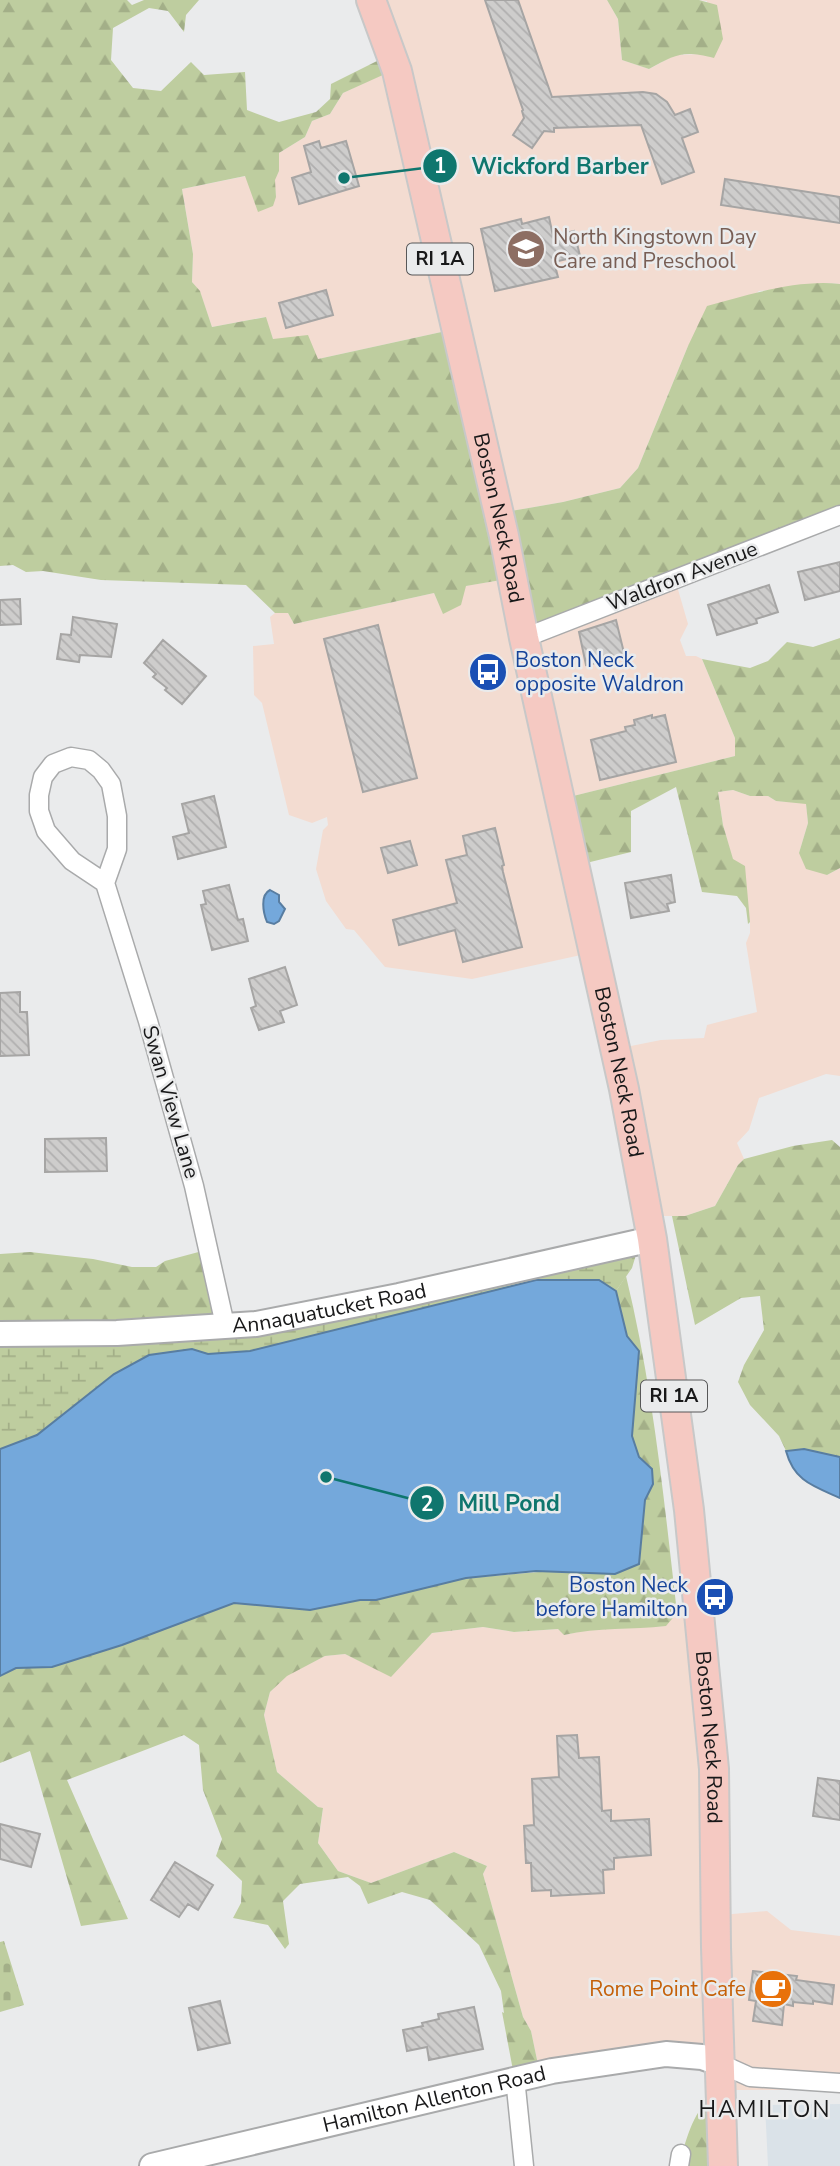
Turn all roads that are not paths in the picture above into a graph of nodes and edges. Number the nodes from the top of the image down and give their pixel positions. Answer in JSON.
{"nodes":[{"id":1,"x":371,"y":0,"type":"edge"},
{"id":2,"x":840,"y":515,"type":"edge"},
{"id":3,"x":524,"y":638,"type":"junction"},
{"id":4,"x":105,"y":883,"type":"junction"},
{"id":5,"x":652,"y":1239,"type":"junction"},
{"id":6,"x":225,"y":1325,"type":"junction"},
{"id":7,"x":0,"y":1334,"type":"edge"},
{"id":8,"x":719,"y":2063,"type":"junction"},
{"id":9,"x":515,"y":2078,"type":"junction"},
{"id":10,"x":840,"y":2084,"type":"edge"},
{"id":11,"x":152,"y":2166,"type":"edge"},
{"id":12,"x":524,"y":2166,"type":"edge"},
{"id":13,"x":723,"y":2166,"type":"edge"}],
"edges":[{"from":1,"to":3,"type":"main road","name":"Boston Neck Road","number":"RI 1A"},
{"from":2,"to":3,"type":"street","name":"Waldron Avenue"},
{"from":3,"to":5,"type":"main road","name":"Boston Neck Road","number":"RI 1A"},
{"from":4,"to":4,"type":"street"},
{"from":4,"to":6,"type":"street","name":"Swan View Lane"},
{"from":5,"to":6,"type":"street","name":"Annaquatucket Road"},
{"from":5,"to":8,"type":"main road","name":"Boston Neck Road","number":"RI 1A"},
{"from":6,"to":7,"type":"street","name":"Annaquatucket Road"},
{"from":8,"to":9,"type":"street","name":"Hamilton Allenton Road"},
{"from":8,"to":10,"type":"street"},
{"from":8,"to":13,"type":"main road","name":"Boston Neck Road","number":"RI 1A"},
{"from":9,"to":11,"type":"street","name":"Hamilton Allenton Road"},
{"from":9,"to":12,"type":"street"}]}
